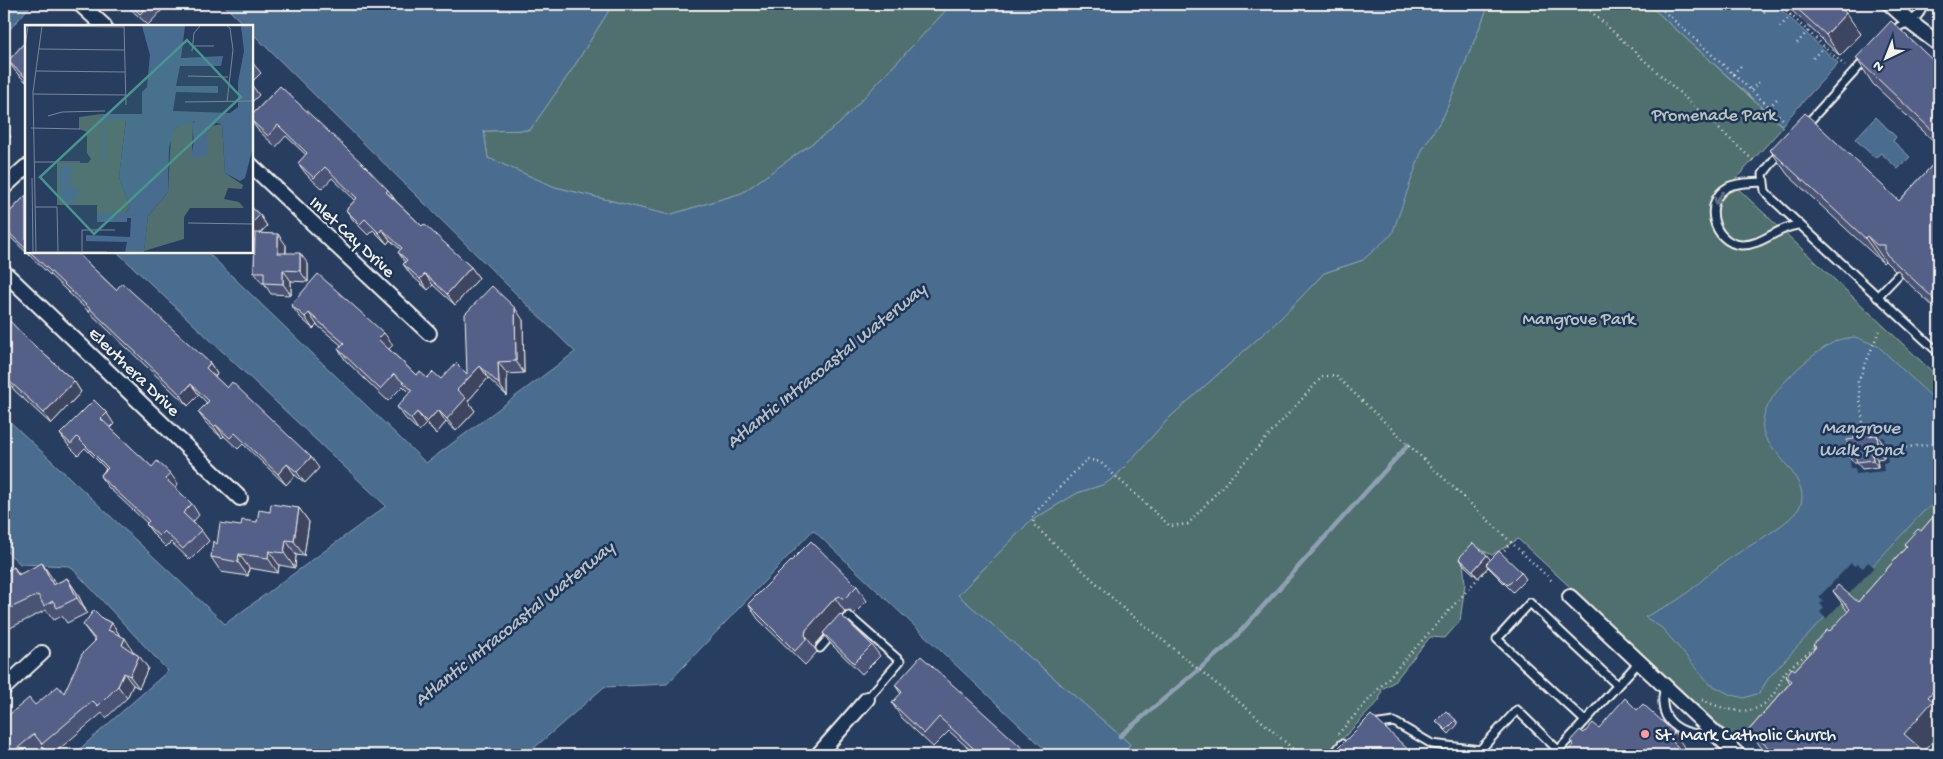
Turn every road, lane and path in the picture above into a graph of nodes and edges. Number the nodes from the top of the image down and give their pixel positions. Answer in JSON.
{"nodes":[{"id":1,"x":80,"y":4,"type":"edge"},
{"id":2,"x":1583,"y":4,"type":"edge"},
{"id":3,"x":1656,"y":4,"type":"edge"},
{"id":4,"x":1772,"y":4,"type":"edge"},
{"id":5,"x":1779,"y":4,"type":"edge"},
{"id":6,"x":1890,"y":4,"type":"edge"},
{"id":7,"x":1924,"y":4,"type":"edge"},
{"id":8,"x":1764,"y":12,"type":"dead end"},
{"id":9,"x":1791,"y":15,"type":"junction"},
{"id":10,"x":1911,"y":23,"type":"junction"},
{"id":11,"x":103,"y":25,"type":"edge"},
{"id":12,"x":1780,"y":27,"type":"dead end"},
{"id":13,"x":1808,"y":31,"type":"junction"},
{"id":14,"x":1886,"y":38,"type":"edge"},
{"id":15,"x":1797,"y":43,"type":"dead end"},
{"id":16,"x":1939,"y":44,"type":"edge"},
{"id":17,"x":1824,"y":47,"type":"junction"},
{"id":18,"x":1869,"y":56,"type":"edge"},
{"id":19,"x":1813,"y":58,"type":"dead end"},
{"id":20,"x":1743,"y":64,"type":"dead end"},
{"id":21,"x":1845,"y":66,"type":"dead end"},
{"id":22,"x":1733,"y":74,"type":"junction"},
{"id":23,"x":1761,"y":80,"type":"dead end"},
{"id":24,"x":1751,"y":90,"type":"junction"},
{"id":25,"x":1779,"y":96,"type":"dead end"},
{"id":26,"x":1769,"y":107,"type":"junction"},
{"id":27,"x":1785,"y":121,"type":"dead end"},
{"id":28,"x":1803,"y":128,"type":"edge"},
{"id":29,"x":1790,"y":142,"type":"edge"},
{"id":30,"x":1755,"y":162,"type":"dead end"},
{"id":31,"x":252,"y":166,"type":"edge"},
{"id":32,"x":25,"y":168,"type":"edge"},
{"id":33,"x":1762,"y":182,"type":"junction"},
{"id":34,"x":4,"y":187,"type":"edge"},
{"id":35,"x":1798,"y":225,"type":"junction"},
{"id":36,"x":4,"y":272,"type":"edge"},
{"id":37,"x":1899,"y":274,"type":"edge"},
{"id":38,"x":1877,"y":297,"type":"junction"},
{"id":39,"x":1879,"y":331,"type":"dead end"},
{"id":40,"x":429,"y":334,"type":"dead end"},
{"id":41,"x":1939,"y":353,"type":"edge"},
{"id":42,"x":1865,"y":434,"type":"edge"},
{"id":43,"x":1939,"y":443,"type":"edge"},
{"id":44,"x":1886,"y":450,"type":"dead end"},
{"id":45,"x":240,"y":498,"type":"dead end"},
{"id":46,"x":1511,"y":542,"type":"junction"},
{"id":47,"x":1498,"y":557,"type":"edge"},
{"id":48,"x":1491,"y":564,"type":"edge"},
{"id":49,"x":1552,"y":581,"type":"dead end"},
{"id":50,"x":1570,"y":597,"type":"dead end"},
{"id":51,"x":1819,"y":643,"type":"edge"},
{"id":52,"x":820,"y":648,"type":"dead end"},
{"id":53,"x":42,"y":653,"type":"dead end"},
{"id":54,"x":1639,"y":662,"type":"junction"},
{"id":55,"x":5,"y":685,"type":"edge"},
{"id":56,"x":1617,"y":685,"type":"junction"},
{"id":57,"x":1665,"y":686,"type":"junction"},
{"id":58,"x":1696,"y":698,"type":"dead end"},
{"id":59,"x":867,"y":699,"type":"joint"},
{"id":60,"x":1585,"y":721,"type":"junction"},
{"id":61,"x":1364,"y":728,"type":"edge"},
{"id":62,"x":1713,"y":732,"type":"junction"},
{"id":63,"x":1351,"y":736,"type":"edge"},
{"id":64,"x":1332,"y":740,"type":"dead end"},
{"id":65,"x":1556,"y":753,"type":"edge"},
{"id":66,"x":818,"y":755,"type":"edge"},
{"id":67,"x":1300,"y":755,"type":"edge"},
{"id":68,"x":1333,"y":755,"type":"edge"},
{"id":69,"x":1738,"y":755,"type":"edge"}],
"edges":[{"from":1,"to":11,"type":"street"},
{"from":2,"to":30,"type":"path"},
{"from":3,"to":22,"type":"path"},
{"from":4,"to":8,"type":"path"},
{"from":5,"to":9,"type":"path"},
{"from":6,"to":10,"type":"street"},
{"from":7,"to":10,"type":"lane"},
{"from":9,"to":12,"type":"path"},
{"from":9,"to":13,"type":"path"},
{"from":10,"to":14,"type":"lane"},
{"from":10,"to":16,"type":"street"},
{"from":13,"to":15,"type":"path"},
{"from":13,"to":17,"type":"path"},
{"from":17,"to":19,"type":"path"},
{"from":17,"to":21,"type":"path"},
{"from":18,"to":28,"type":"lane"},
{"from":20,"to":22,"type":"path"},
{"from":22,"to":24,"type":"path"},
{"from":23,"to":24,"type":"path"},
{"from":24,"to":26,"type":"path"},
{"from":25,"to":26,"type":"path"},
{"from":26,"to":27,"type":"path"},
{"from":29,"to":33,"type":"lane"},
{"from":31,"to":40,"type":"street","name":"Inlet Cay Drive"},
{"from":32,"to":34,"type":"street"},
{"from":33,"to":35,"type":"lane"},
{"from":33,"to":35,"type":"lane","one_way":true},
{"from":35,"to":38,"type":"lane"},
{"from":36,"to":45,"type":"street","name":"Eleuthera Drive"},
{"from":37,"to":38,"type":"lane"},
{"from":38,"to":41,"type":"lane"},
{"from":39,"to":42,"type":"path"},
{"from":43,"to":44,"type":"path"},
{"from":46,"to":47,"type":"path"},
{"from":46,"to":49,"type":"path"},
{"from":46,"to":67,"type":"path"},
{"from":48,"to":64,"type":"path"},
{"from":50,"to":54,"type":"street"},
{"from":51,"to":58,"type":"path"},
{"from":52,"to":59,"type":"lane"},
{"from":53,"to":55,"type":"street"},
{"from":54,"to":56,"type":"lane"},
{"from":54,"to":57,"type":"street"},
{"from":56,"to":60,"type":"lane"},
{"from":56,"to":60,"type":"lane"},
{"from":57,"to":62,"type":"street"},
{"from":57,"to":62,"type":"lane"},
{"from":59,"to":66,"type":"street"},
{"from":60,"to":65,"type":"lane"},
{"from":61,"to":65,"type":"lane"},
{"from":62,"to":69,"type":"street"},
{"from":63,"to":68,"type":"lane"}]}
